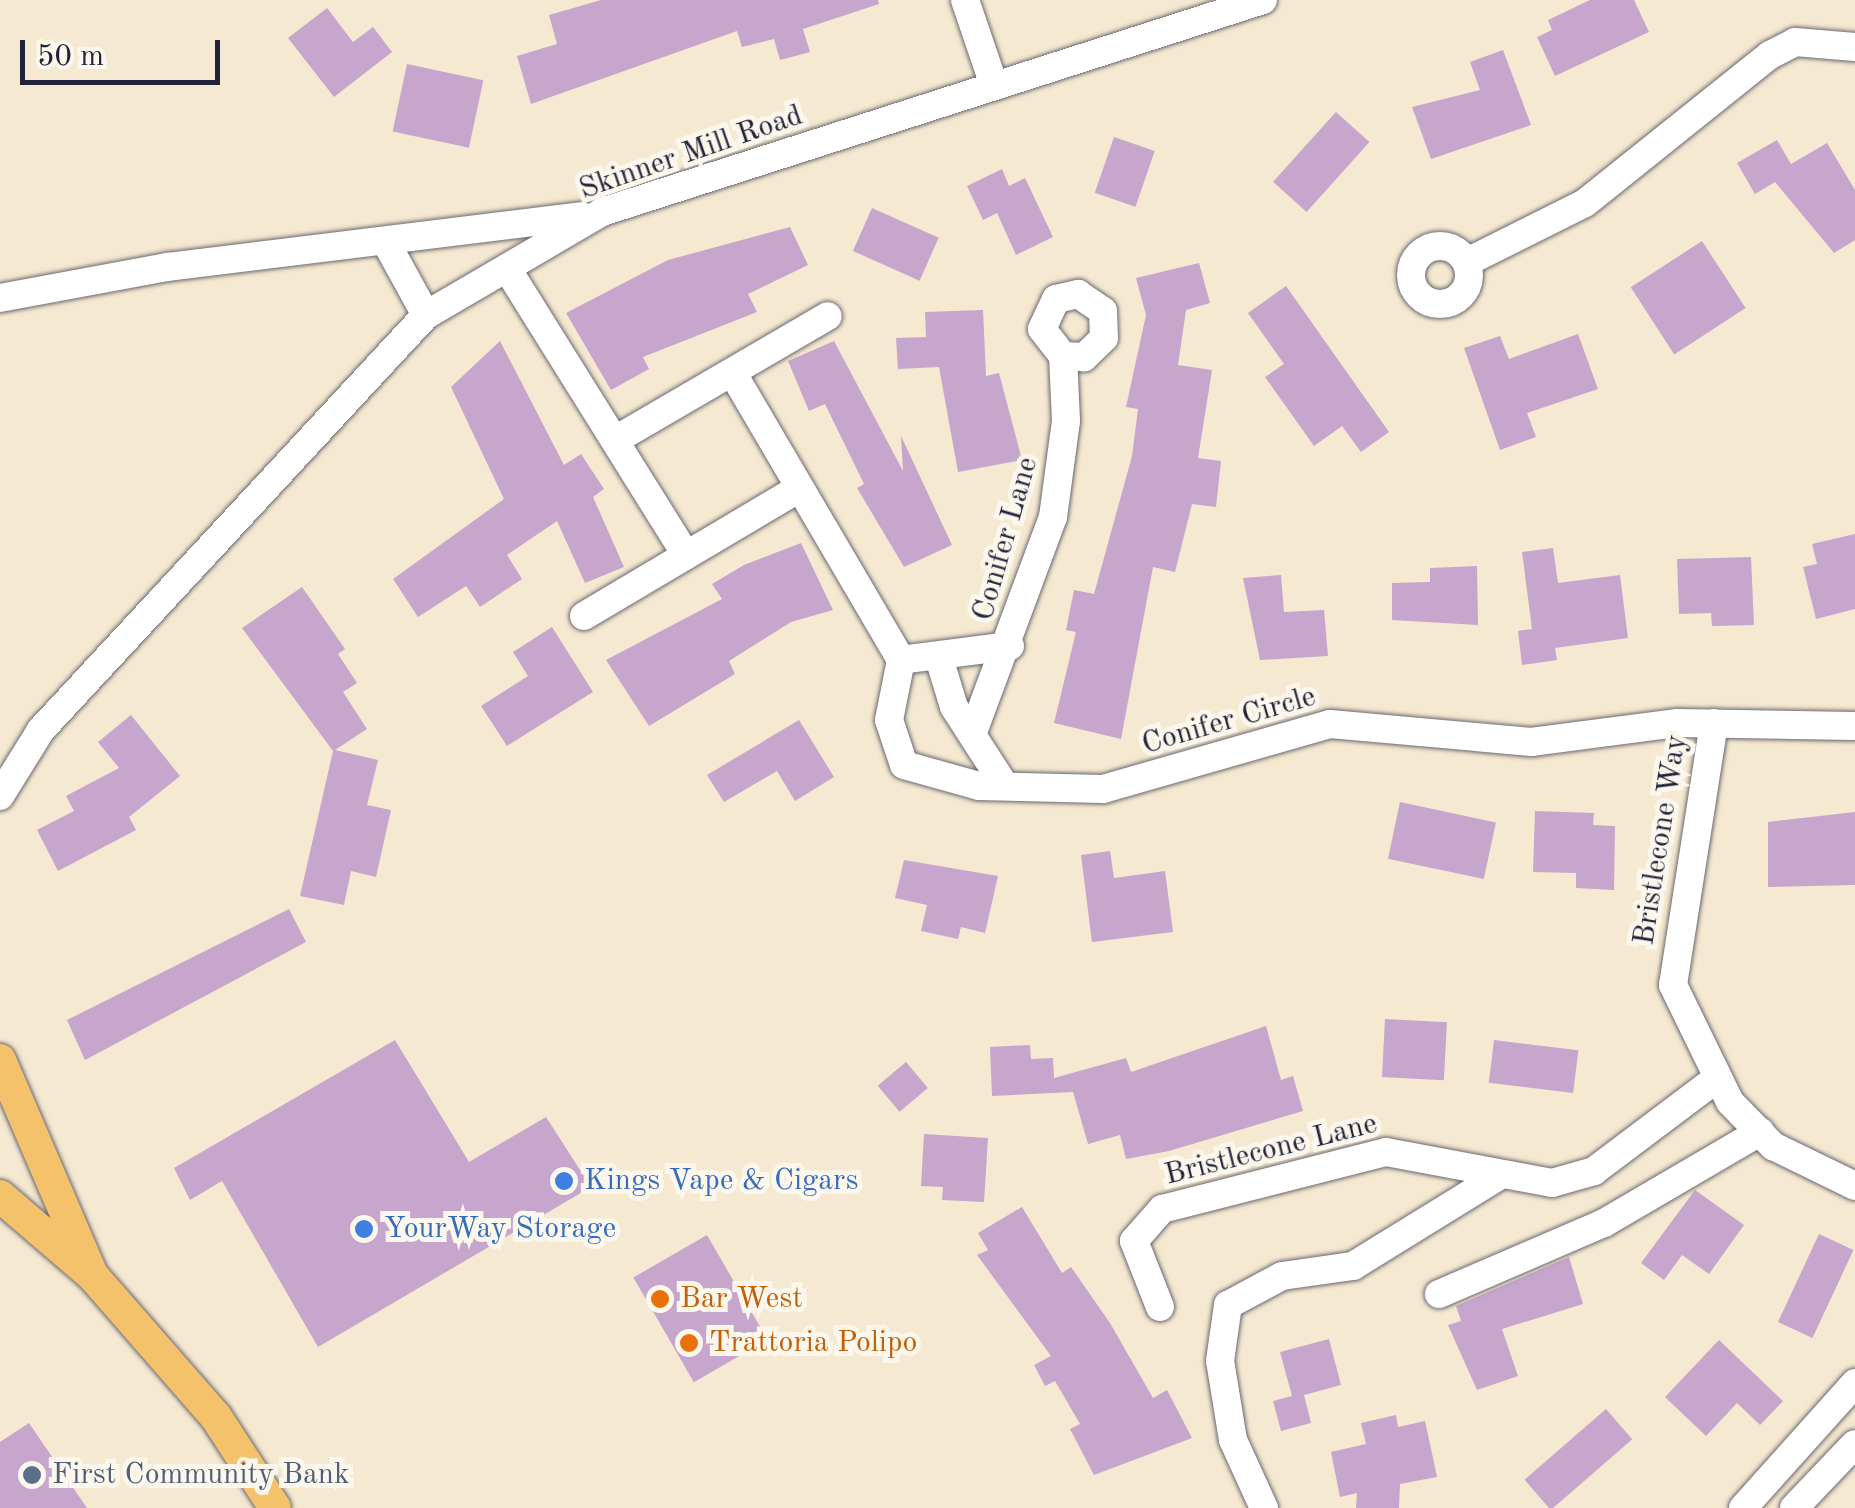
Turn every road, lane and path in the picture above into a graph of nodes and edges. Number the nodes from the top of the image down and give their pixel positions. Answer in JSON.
{"nodes":[{"id":1,"x":965,"y":0,"type":"edge"},
{"id":2,"x":1263,"y":0,"type":"edge"},
{"id":3,"x":1855,"y":47,"type":"edge"},
{"id":4,"x":994,"y":86,"type":"junction"},
{"id":5,"x":602,"y":212,"type":"junction"},
{"id":6,"x":388,"y":246,"type":"junction"},
{"id":7,"x":1467,"y":262,"type":"dead end"},
{"id":8,"x":508,"y":270,"type":"junction"},
{"id":9,"x":0,"y":298,"type":"edge"},
{"id":10,"x":426,"y":314,"type":"junction"},
{"id":11,"x":828,"y":316,"type":"dead end"},
{"id":12,"x":1063,"y":356,"type":"dead end"},
{"id":13,"x":735,"y":376,"type":"junction"},
{"id":14,"x":616,"y":440,"type":"junction"},
{"id":15,"x":800,"y":488,"type":"junction"},
{"id":16,"x":686,"y":555,"type":"junction"},
{"id":17,"x":584,"y":616,"type":"dead end"},
{"id":18,"x":1010,"y":646,"type":"junction"},
{"id":19,"x":939,"y":658,"type":"junction"},
{"id":20,"x":901,"y":660,"type":"junction"},
{"id":21,"x":1714,"y":722,"type":"junction"},
{"id":22,"x":1855,"y":726,"type":"edge"},
{"id":23,"x":973,"y":732,"type":"junction"},
{"id":24,"x":1005,"y":786,"type":"junction"},
{"id":25,"x":0,"y":796,"type":"edge"},
{"id":26,"x":0,"y":1060,"type":"edge"},
{"id":27,"x":1716,"y":1079,"type":"junction"},
{"id":28,"x":1760,"y":1132,"type":"junction"},
{"id":29,"x":1502,"y":1174,"type":"junction"},
{"id":30,"x":1855,"y":1186,"type":"edge"},
{"id":31,"x":0,"y":1196,"type":"edge"},
{"id":32,"x":93,"y":1276,"type":"junction"},
{"id":33,"x":1439,"y":1294,"type":"dead end"},
{"id":34,"x":1160,"y":1307,"type":"dead end"},
{"id":35,"x":1855,"y":1383,"type":"edge"},
{"id":36,"x":1855,"y":1444,"type":"edge"},
{"id":37,"x":274,"y":1508,"type":"edge"},
{"id":38,"x":1264,"y":1508,"type":"edge"},
{"id":39,"x":1743,"y":1508,"type":"edge"},
{"id":40,"x":1794,"y":1508,"type":"edge"}],
"edges":[{"from":1,"to":4,"type":"street"},
{"from":2,"to":4,"type":"street","name":"Skinner Mill Road"},
{"from":3,"to":7,"type":"street"},
{"from":4,"to":5,"type":"street","name":"Skinner Mill Road"},
{"from":5,"to":6,"type":"street"},
{"from":5,"to":8,"type":"street","name":"Skinner Mill Road"},
{"from":6,"to":9,"type":"street"},
{"from":6,"to":10,"type":"street"},
{"from":8,"to":10,"type":"street","name":"Skinner Mill Road"},
{"from":8,"to":14,"type":"street"},
{"from":10,"to":25,"type":"street","name":"Skinner Mill Road"},
{"from":11,"to":13,"type":"street"},
{"from":12,"to":18,"type":"street","name":"Conifer Lane"},
{"from":13,"to":14,"type":"street"},
{"from":13,"to":15,"type":"street"},
{"from":14,"to":16,"type":"street"},
{"from":15,"to":16,"type":"street"},
{"from":15,"to":20,"type":"street"},
{"from":16,"to":17,"type":"street"},
{"from":18,"to":19,"type":"street"},
{"from":18,"to":23,"type":"street","name":"Conifer Lane"},
{"from":19,"to":20,"type":"street"},
{"from":19,"to":23,"type":"street"},
{"from":20,"to":24,"type":"street","name":"Conifer Circle"},
{"from":21,"to":22,"type":"street","name":"Conifer Circle"},
{"from":21,"to":24,"type":"street","name":"Conifer Circle"},
{"from":21,"to":27,"type":"street","name":"Bristlecone Way"},
{"from":23,"to":24,"type":"street"},
{"from":26,"to":32,"type":"main road"},
{"from":27,"to":28,"type":"street","name":"Bristlecone Way"},
{"from":27,"to":29,"type":"street","name":"Bristlecone Lane"},
{"from":28,"to":30,"type":"street","name":"Bristlecone Way"},
{"from":28,"to":33,"type":"street"},
{"from":29,"to":34,"type":"street","name":"Bristlecone Lane"},
{"from":29,"to":38,"type":"street"},
{"from":31,"to":32,"type":"main road"},
{"from":32,"to":37,"type":"main road"},
{"from":35,"to":39,"type":"street"},
{"from":36,"to":40,"type":"street"}]}
